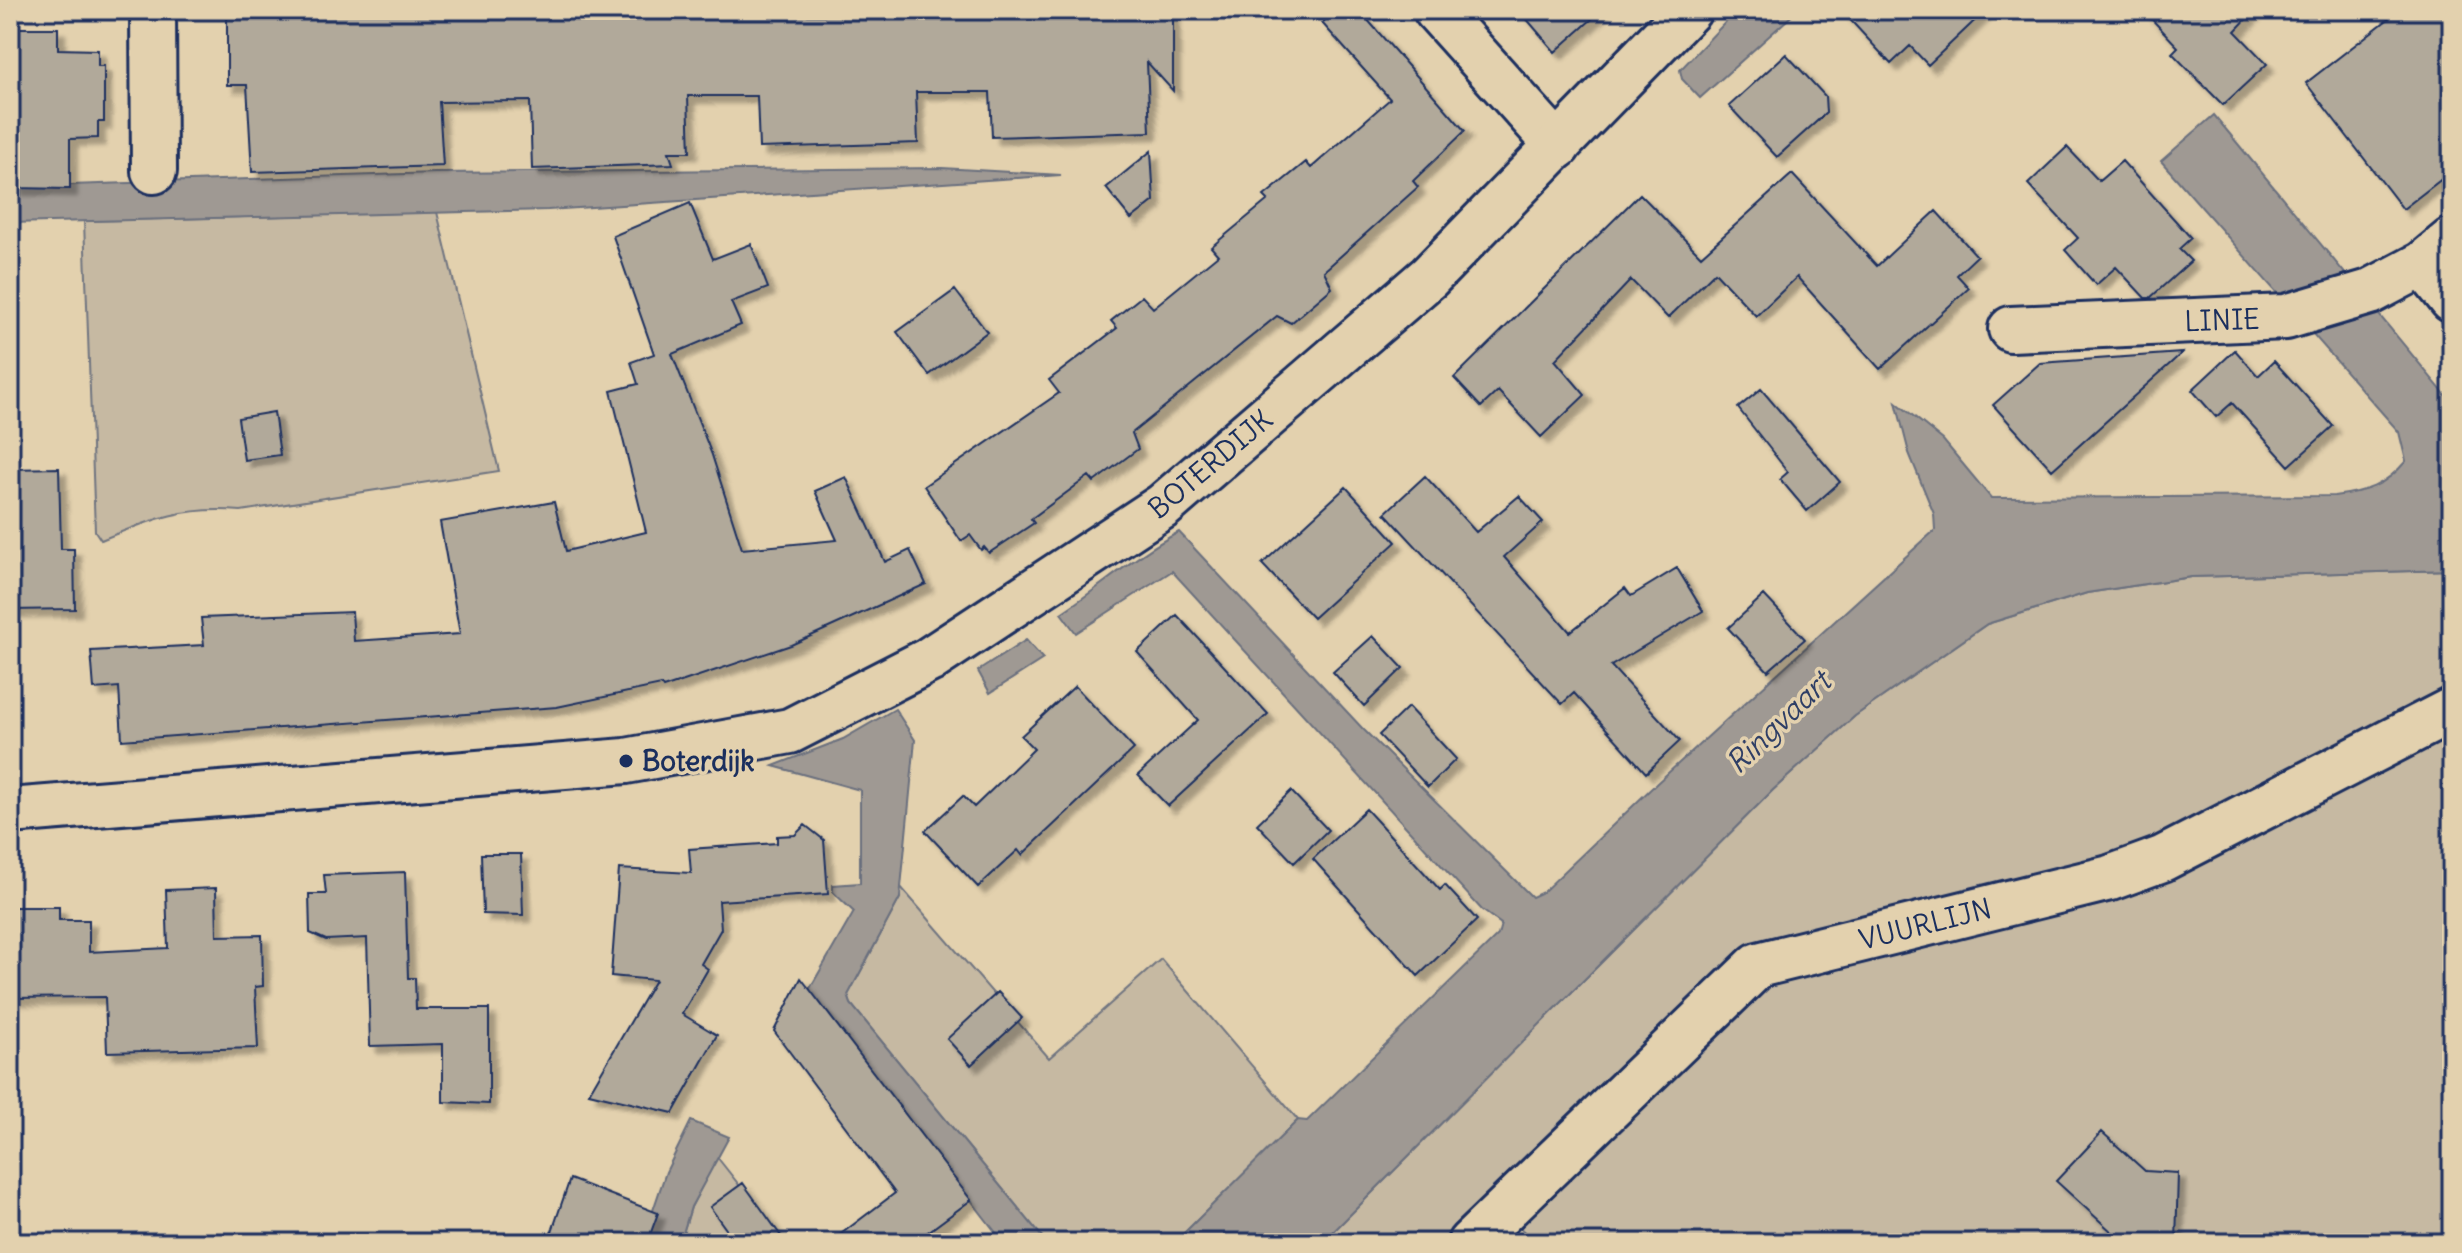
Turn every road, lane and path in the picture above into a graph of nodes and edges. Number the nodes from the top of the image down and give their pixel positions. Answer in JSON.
{"nodes":[{"id":1,"x":153,"y":10,"type":"edge"},
{"id":2,"x":1436,"y":10,"type":"edge"},
{"id":3,"x":1689,"y":10,"type":"edge"},
{"id":4,"x":1558,"y":146,"type":"junction"},
{"id":5,"x":154,"y":171,"type":"dead end"},
{"id":6,"x":2437,"y":252,"type":"edge"},
{"id":7,"x":2452,"y":300,"type":"edge"},
{"id":8,"x":2011,"y":329,"type":"dead end"},
{"id":9,"x":2452,"y":710,"type":"edge"},
{"id":10,"x":10,"y":811,"type":"edge"},
{"id":11,"x":1470,"y":1243,"type":"edge"}],
"edges":[{"from":1,"to":5,"type":"street"},
{"from":2,"to":4,"type":"street"},
{"from":3,"to":4,"type":"street","name":"BOTERDIJK"},
{"from":4,"to":10,"type":"street","name":"BOTERDIJK"},
{"from":6,"to":7,"type":"street","name":"LINIE"},
{"from":6,"to":8,"type":"street","name":"LINIE"},
{"from":9,"to":11,"type":"street","name":"VUURLIJN"}]}
